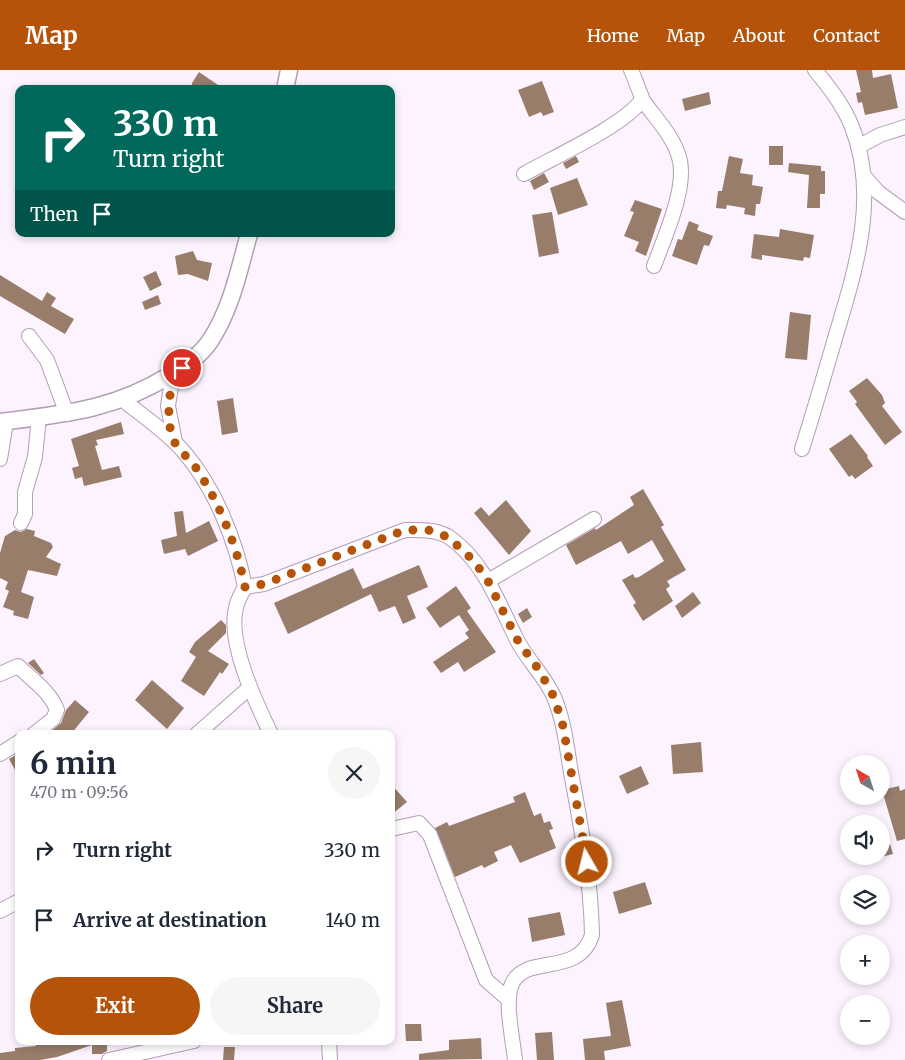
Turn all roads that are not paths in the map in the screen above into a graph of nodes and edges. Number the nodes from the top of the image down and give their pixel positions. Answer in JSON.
{"nodes":[{"id":1,"x":289,"y":70,"type":"edge"},
{"id":2,"x":632,"y":70,"type":"edge"},
{"id":3,"x":814,"y":70,"type":"edge"},
{"id":4,"x":286,"y":85,"type":"edge"},
{"id":5,"x":642,"y":100,"type":"junction"},
{"id":6,"x":905,"y":127,"type":"edge"},
{"id":7,"x":858,"y":146,"type":"junction"},
{"id":8,"x":524,"y":174,"type":"dead end"},
{"id":9,"x":863,"y":175,"type":"junction"},
{"id":10,"x":905,"y":212,"type":"edge"},
{"id":11,"x":248,"y":237,"type":"edge"},
{"id":12,"x":654,"y":266,"type":"dead end"},
{"id":13,"x":29,"y":336,"type":"dead end"},
{"id":14,"x":173,"y":374,"type":"junction"},
{"id":15,"x":123,"y":400,"type":"junction"},
{"id":16,"x":67,"y":414,"type":"junction"},
{"id":17,"x":39,"y":417,"type":"junction"},
{"id":18,"x":3,"y":422,"type":"edge"},
{"id":19,"x":175,"y":442,"type":"junction"},
{"id":20,"x":802,"y":449,"type":"dead end"},
{"id":21,"x":0,"y":459,"type":"edge"},
{"id":22,"x":594,"y":520,"type":"dead end"},
{"id":23,"x":21,"y":523,"type":"dead end"},
{"id":24,"x":488,"y":581,"type":"junction"},
{"id":25,"x":245,"y":587,"type":"junction"},
{"id":26,"x":0,"y":674,"type":"edge"},
{"id":27,"x":249,"y":688,"type":"junction"},
{"id":28,"x":39,"y":730,"type":"edge"},
{"id":29,"x":202,"y":730,"type":"edge"},
{"id":30,"x":269,"y":730,"type":"edge"},
{"id":31,"x":15,"y":745,"type":"edge"},
{"id":32,"x":0,"y":754,"type":"edge"},
{"id":33,"x":395,"y":828,"type":"edge"},
{"id":34,"x":15,"y":902,"type":"edge"},
{"id":35,"x":0,"y":911,"type":"edge"},
{"id":36,"x":509,"y":1000,"type":"junction"},
{"id":37,"x":176,"y":1045,"type":"edge"},
{"id":38,"x":329,"y":1045,"type":"edge"},
{"id":39,"x":109,"y":1060,"type":"edge"},
{"id":40,"x":330,"y":1060,"type":"edge"},
{"id":41,"x":514,"y":1060,"type":"edge"}],
"edges":[{"from":1,"to":4,"type":"street"},
{"from":2,"to":5,"type":"street"},
{"from":3,"to":7,"type":"street"},
{"from":5,"to":8,"type":"street"},
{"from":5,"to":12,"type":"street"},
{"from":6,"to":7,"type":"street"},
{"from":7,"to":9,"type":"street"},
{"from":9,"to":10,"type":"street"},
{"from":9,"to":20,"type":"street"},
{"from":11,"to":14,"type":"street"},
{"from":13,"to":16,"type":"street"},
{"from":14,"to":15,"type":"street"},
{"from":14,"to":19,"type":"street"},
{"from":15,"to":16,"type":"street"},
{"from":15,"to":19,"type":"street"},
{"from":16,"to":17,"type":"street"},
{"from":17,"to":18,"type":"street"},
{"from":17,"to":23,"type":"street"},
{"from":18,"to":21,"type":"street"},
{"from":19,"to":25,"type":"street"},
{"from":22,"to":24,"type":"street"},
{"from":24,"to":25,"type":"street"},
{"from":24,"to":36,"type":"street"},
{"from":25,"to":27,"type":"street"},
{"from":26,"to":28,"type":"street"},
{"from":27,"to":29,"type":"street"},
{"from":27,"to":30,"type":"street"},
{"from":31,"to":32,"type":"street"},
{"from":33,"to":36,"type":"street"},
{"from":34,"to":35,"type":"street"},
{"from":36,"to":41,"type":"street"},
{"from":37,"to":39,"type":"street"},
{"from":38,"to":40,"type":"street"}]}
